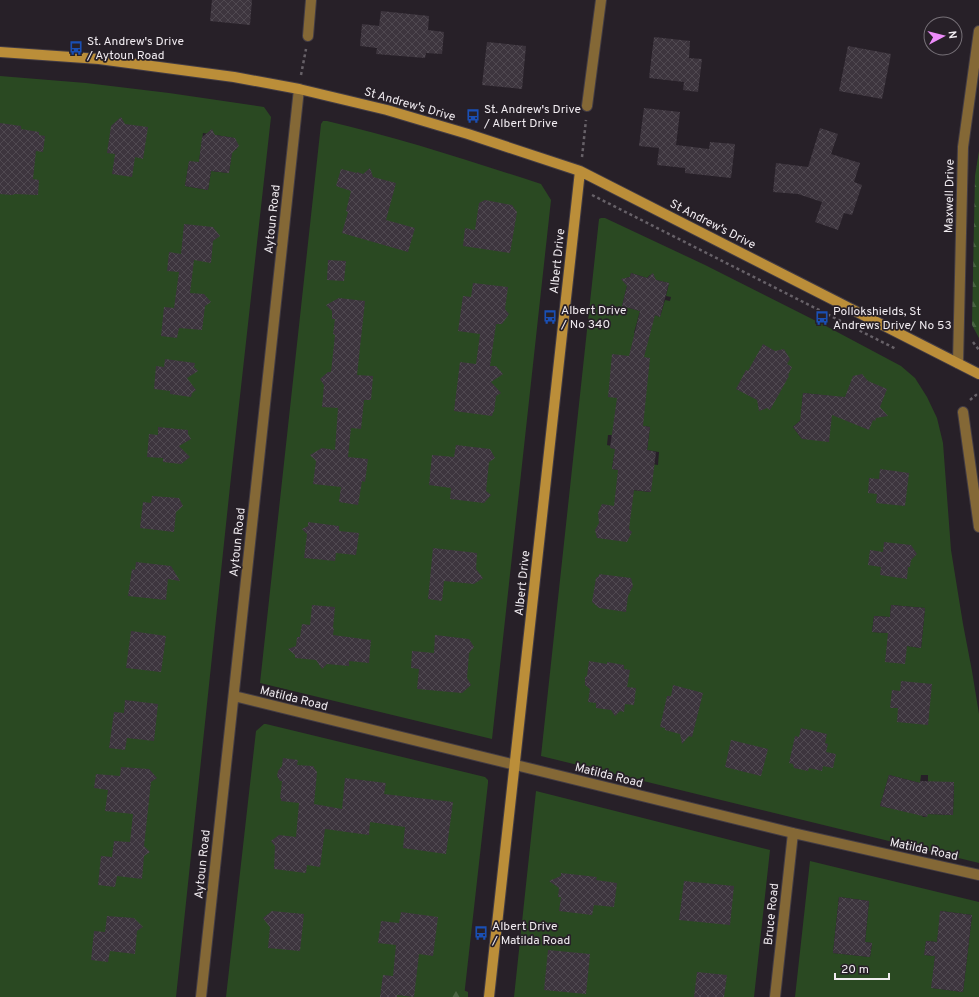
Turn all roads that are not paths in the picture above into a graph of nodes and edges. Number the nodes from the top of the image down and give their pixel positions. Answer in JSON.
{"nodes":[{"id":1,"x":311,"y":0,"type":"edge"},
{"id":2,"x":601,"y":0,"type":"edge"},
{"id":3,"x":979,"y":34,"type":"edge"},
{"id":4,"x":308,"y":36,"type":"road end"},
{"id":5,"x":0,"y":52,"type":"edge"},
{"id":6,"x":300,"y":89,"type":"junction"},
{"id":7,"x":588,"y":106,"type":"road end"},
{"id":8,"x":580,"y":171,"type":"junction"},
{"id":9,"x":958,"y":363,"type":"junction"},
{"id":10,"x":979,"y":374,"type":"edge"},
{"id":11,"x":963,"y":412,"type":"dead end"},
{"id":12,"x":979,"y":527,"type":"edge"},
{"id":13,"x":234,"y":696,"type":"junction"},
{"id":14,"x":515,"y":765,"type":"junction"},
{"id":15,"x":793,"y":834,"type":"junction"},
{"id":16,"x":979,"y":874,"type":"edge"},
{"id":17,"x":200,"y":997,"type":"edge"},
{"id":18,"x":489,"y":997,"type":"edge"},
{"id":19,"x":775,"y":997,"type":"edge"}],
"edges":[{"from":1,"to":4,"type":"street"},
{"from":2,"to":7,"type":"street"},
{"from":3,"to":9,"type":"street","name":"Maxwell Drive"},
{"from":5,"to":6,"type":"street","name":"St Andrew's Drive"},
{"from":6,"to":8,"type":"street","name":"St Andrew's Drive"},
{"from":6,"to":13,"type":"street","name":"Aytoun Road"},
{"from":8,"to":9,"type":"street","name":"St Andrew's Drive"},
{"from":8,"to":14,"type":"street","name":"Albert Drive"},
{"from":9,"to":10,"type":"street","name":"St Andrew's Drive"},
{"from":11,"to":12,"type":"street"},
{"from":13,"to":14,"type":"street","name":"Matilda Road"},
{"from":13,"to":17,"type":"street","name":"Aytoun Road"},
{"from":14,"to":15,"type":"street","name":"Matilda Road"},
{"from":14,"to":18,"type":"street","name":"Albert Drive"},
{"from":15,"to":16,"type":"street","name":"Matilda Road"},
{"from":15,"to":19,"type":"street","name":"Bruce Road"}]}
